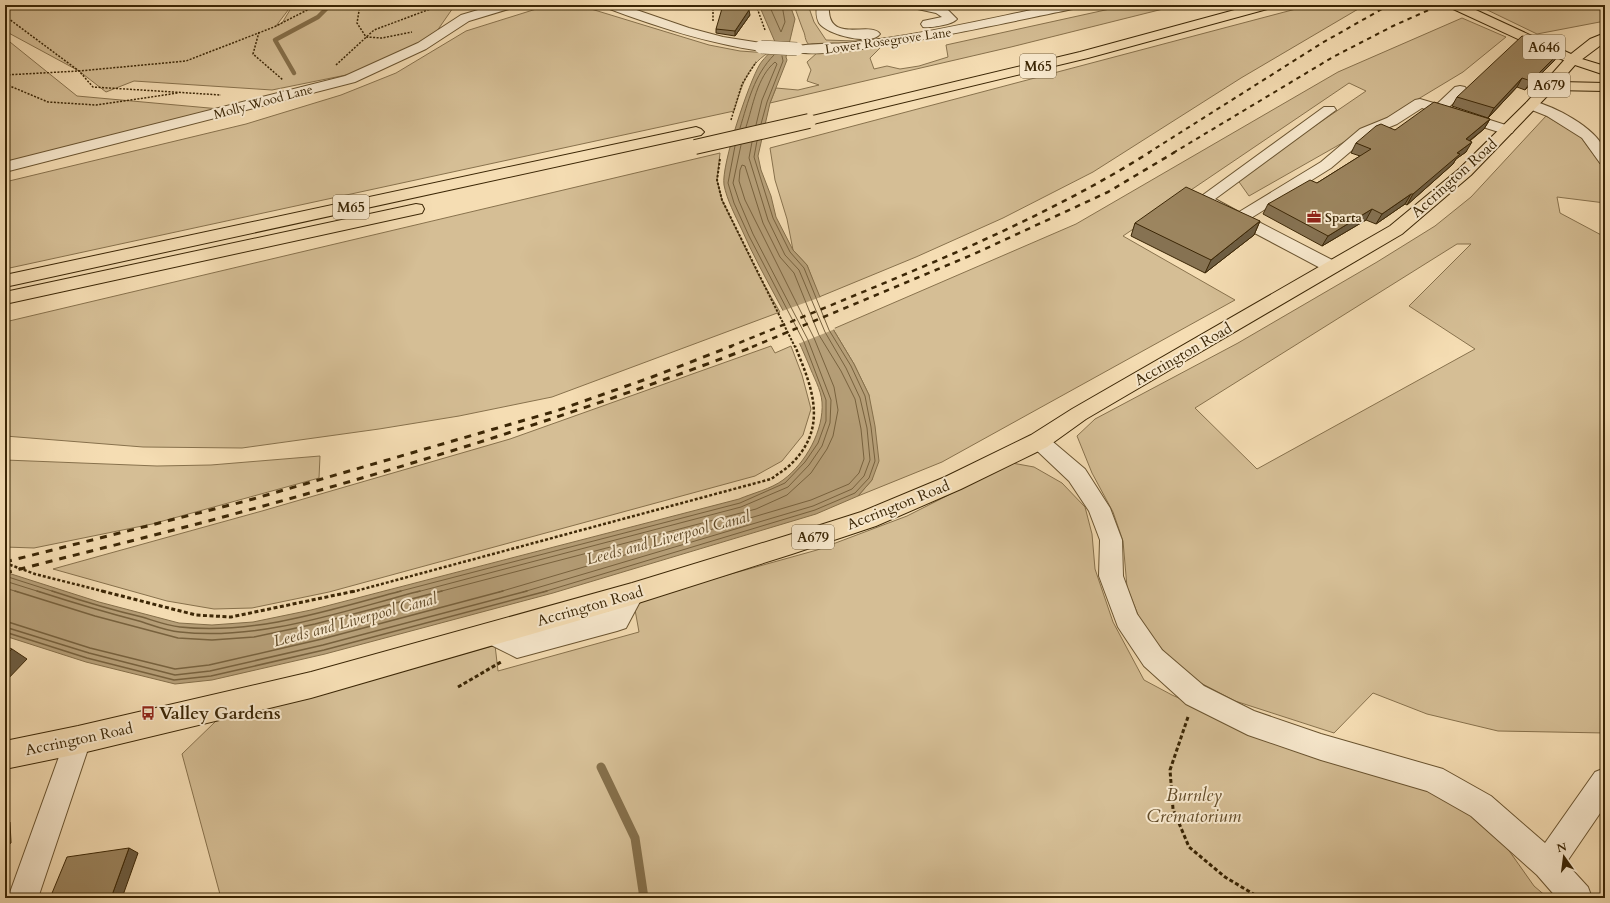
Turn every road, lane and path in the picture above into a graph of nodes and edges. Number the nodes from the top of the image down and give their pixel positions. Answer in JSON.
{"nodes":[{"id":1,"x":317,"y":5,"type":"edge"},
{"id":2,"x":360,"y":5,"type":"edge"},
{"id":3,"x":405,"y":5,"type":"edge"},
{"id":4,"x":427,"y":5,"type":"edge"},
{"id":5,"x":441,"y":5,"type":"edge"},
{"id":6,"x":508,"y":5,"type":"edge"},
{"id":7,"x":611,"y":5,"type":"edge"},
{"id":8,"x":756,"y":5,"type":"edge"},
{"id":9,"x":823,"y":5,"type":"edge"},
{"id":10,"x":917,"y":5,"type":"edge"},
{"id":11,"x":1072,"y":5,"type":"edge"},
{"id":12,"x":1221,"y":5,"type":"edge"},
{"id":13,"x":1266,"y":5,"type":"edge"},
{"id":14,"x":1455,"y":5,"type":"edge"},
{"id":15,"x":943,"y":7,"type":"edge"},
{"id":16,"x":5,"y":16,"type":"edge"},
{"id":17,"x":259,"y":32,"type":"junction"},
{"id":18,"x":1518,"y":35,"type":"junction"},
{"id":19,"x":768,"y":36,"type":"dead end"},
{"id":20,"x":366,"y":37,"type":"junction"},
{"id":21,"x":1600,"y":40,"type":"edge"},
{"id":22,"x":757,"y":60,"type":"dead end"},
{"id":23,"x":1572,"y":60,"type":"junction"},
{"id":24,"x":336,"y":66,"type":"dead end"},
{"id":25,"x":79,"y":71,"type":"junction"},
{"id":26,"x":1605,"y":72,"type":"edge"},
{"id":27,"x":5,"y":75,"type":"edge"},
{"id":28,"x":286,"y":83,"type":"dead end"},
{"id":29,"x":5,"y":84,"type":"edge"},
{"id":30,"x":1548,"y":86,"type":"junction"},
{"id":31,"x":1605,"y":87,"type":"edge"},
{"id":32,"x":1460,"y":90,"type":"dead end"},
{"id":33,"x":184,"y":92,"type":"junction"},
{"id":34,"x":222,"y":95,"type":"dead end"},
{"id":35,"x":818,"y":105,"type":"dead end"},
{"id":36,"x":1532,"y":105,"type":"junction"},
{"id":37,"x":1439,"y":109,"type":"junction"},
{"id":38,"x":1329,"y":110,"type":"dead end"},
{"id":39,"x":729,"y":125,"type":"dead end"},
{"id":40,"x":1507,"y":130,"type":"junction"},
{"id":41,"x":695,"y":140,"type":"junction"},
{"id":42,"x":720,"y":153,"type":"dead end"},
{"id":43,"x":1605,"y":160,"type":"edge"},
{"id":44,"x":5,"y":167,"type":"edge"},
{"id":45,"x":1239,"y":219,"type":"junction"},
{"id":46,"x":1332,"y":267,"type":"junction"},
{"id":47,"x":5,"y":281,"type":"edge"},
{"id":48,"x":5,"y":298,"type":"edge"},
{"id":49,"x":1039,"y":441,"type":"junction"},
{"id":50,"x":5,"y":562,"type":"edge"},
{"id":51,"x":632,"y":594,"type":"junction"},
{"id":52,"x":494,"y":634,"type":"junction"},
{"id":53,"x":518,"y":647,"type":"junction"},
{"id":54,"x":458,"y":687,"type":"dead end"},
{"id":55,"x":1196,"y":695,"type":"junction"},
{"id":56,"x":78,"y":740,"type":"junction"},
{"id":57,"x":5,"y":755,"type":"edge"},
{"id":58,"x":1605,"y":782,"type":"edge"},
{"id":59,"x":1547,"y":866,"type":"junction"},
{"id":60,"x":23,"y":898,"type":"edge"},
{"id":61,"x":1260,"y":898,"type":"edge"},
{"id":62,"x":1577,"y":898,"type":"edge"}],
"edges":[{"from":1,"to":17,"type":"path"},
{"from":2,"to":20,"type":"path"},
{"from":3,"to":4,"type":"path"},
{"from":5,"to":20,"type":"path"},
{"from":6,"to":44,"type":"street","name":"Molly Wood Lane"},
{"from":7,"to":11,"type":"street","name":"Lower Rosegrove Lane","bridge":true},
{"from":8,"to":19,"type":"path"},
{"from":9,"to":15,"type":"street"},
{"from":10,"to":15,"type":"street"},
{"from":12,"to":35,"type":"main road","number":"M65"},
{"from":13,"to":41,"type":"main road","number":"M65","bridge":true},
{"from":14,"to":18,"type":"main road","number":"A646"},
{"from":16,"to":25,"type":"path"},
{"from":17,"to":25,"type":"path"},
{"from":17,"to":28,"type":"path"},
{"from":18,"to":21,"type":"main road"},
{"from":18,"to":23,"type":"main road","number":"A646"},
{"from":20,"to":24,"type":"path"},
{"from":21,"to":23,"type":"main road","name":"Accrington Road","number":"A679"},
{"from":22,"to":39,"type":"path"},
{"from":23,"to":26,"type":"main road","number":"A646"},
{"from":23,"to":30,"type":"main road","name":"Accrington Road","number":"A679"},
{"from":25,"to":27,"type":"path"},
{"from":25,"to":33,"type":"path"},
{"from":29,"to":33,"type":"path"},
{"from":30,"to":31,"type":"main road"},
{"from":30,"to":36,"type":"main road","name":"Accrington Road","number":"A679"},
{"from":32,"to":37,"type":"street"},
{"from":33,"to":34,"type":"path"},
{"from":36,"to":40,"type":"main road","name":"Accrington Road","number":"A679"},
{"from":36,"to":43,"type":"street"},
{"from":37,"to":40,"type":"street"},
{"from":37,"to":45,"type":"street"},
{"from":38,"to":45,"type":"street"},
{"from":40,"to":46,"type":"main road","name":"Accrington Road","number":"A679"},
{"from":41,"to":47,"type":"main road","number":"M65"},
{"from":41,"to":48,"type":"main road","number":"M65"},
{"from":42,"to":50,"type":"path"},
{"from":45,"to":46,"type":"street"},
{"from":46,"to":49,"type":"main road","name":"Accrington Road","number":"A679"},
{"from":49,"to":51,"type":"main road","name":"Accrington Road","number":"A679"},
{"from":49,"to":55,"type":"street"},
{"from":51,"to":52,"type":"main road","name":"Accrington Road","number":"A679"},
{"from":51,"to":53,"type":"street"},
{"from":52,"to":53,"type":"street"},
{"from":52,"to":56,"type":"main road","name":"Accrington Road","number":"A679"},
{"from":53,"to":54,"type":"path"},
{"from":55,"to":59,"type":"street"},
{"from":55,"to":61,"type":"path"},
{"from":56,"to":57,"type":"main road","name":"Accrington Road","number":"A679"},
{"from":56,"to":60,"type":"street"},
{"from":58,"to":59,"type":"street"},
{"from":59,"to":62,"type":"street"}]}
